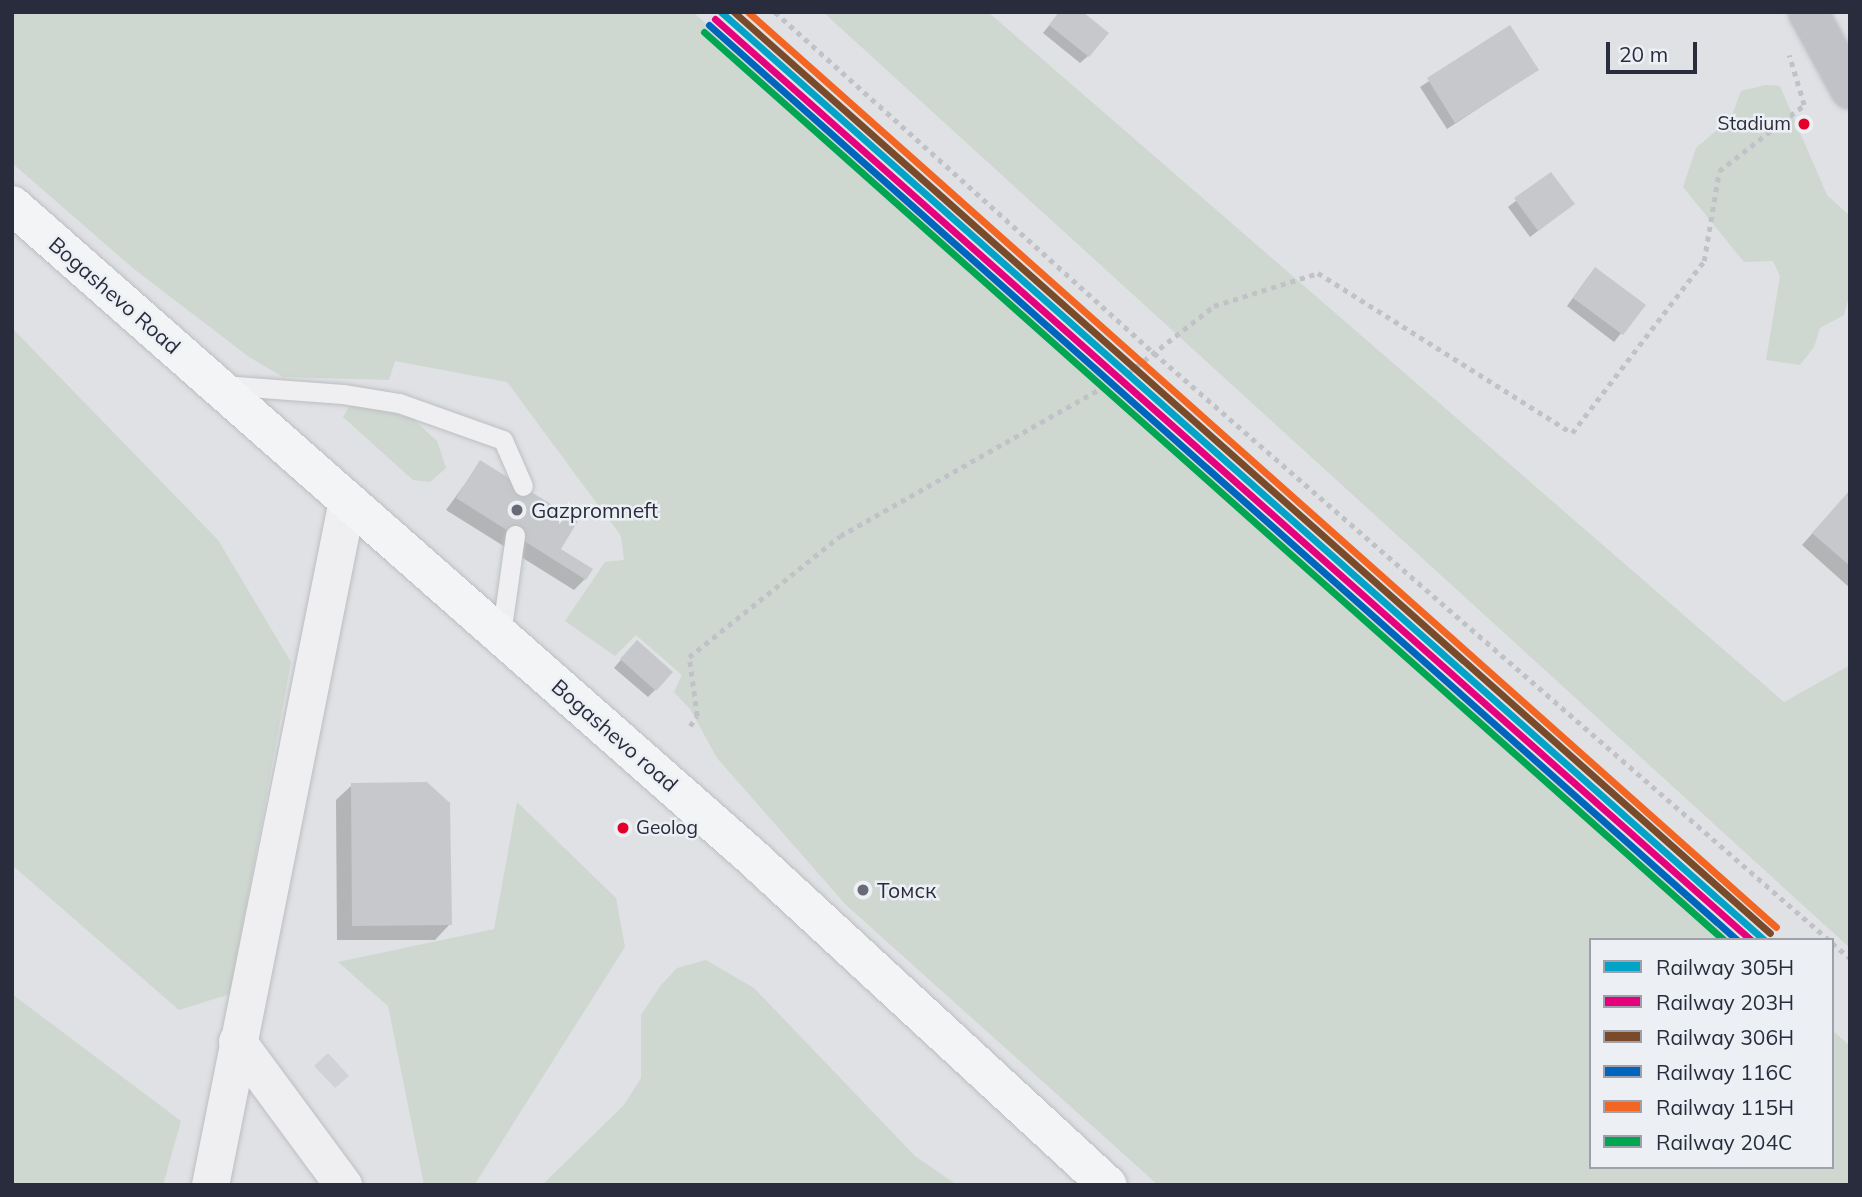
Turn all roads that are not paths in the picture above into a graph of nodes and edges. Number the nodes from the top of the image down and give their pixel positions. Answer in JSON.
{"nodes":[{"id":1,"x":1808,"y":12,"type":"edge"},
{"id":2,"x":1850,"y":89,"type":"edge"},
{"id":3,"x":12,"y":205,"type":"edge"},
{"id":4,"x":218,"y":385,"type":"junction"},
{"id":5,"x":523,"y":486,"type":"dead end"},
{"id":6,"x":347,"y":500,"type":"junction"},
{"id":7,"x":515,"y":535,"type":"dead end"},
{"id":8,"x":500,"y":635,"type":"junction"},
{"id":9,"x":237,"y":1041,"type":"junction"},
{"id":10,"x":211,"y":1181,"type":"edge"},
{"id":11,"x":343,"y":1185,"type":"edge"},
{"id":12,"x":1108,"y":1185,"type":"edge"}],
"edges":[{"from":1,"to":2,"type":"street"},
{"from":3,"to":4,"type":"main road","name":"Bogashevo Road"},
{"from":4,"to":5,"type":"lane"},
{"from":4,"to":6,"type":"main road","name":"Bogashevo road"},
{"from":6,"to":8,"type":"main road","name":"Bogashevo road"},
{"from":6,"to":9,"type":"street"},
{"from":7,"to":8,"type":"lane"},
{"from":8,"to":12,"type":"main road","name":"Bogashevo road"},
{"from":9,"to":10,"type":"street"},
{"from":9,"to":11,"type":"street"}]}
